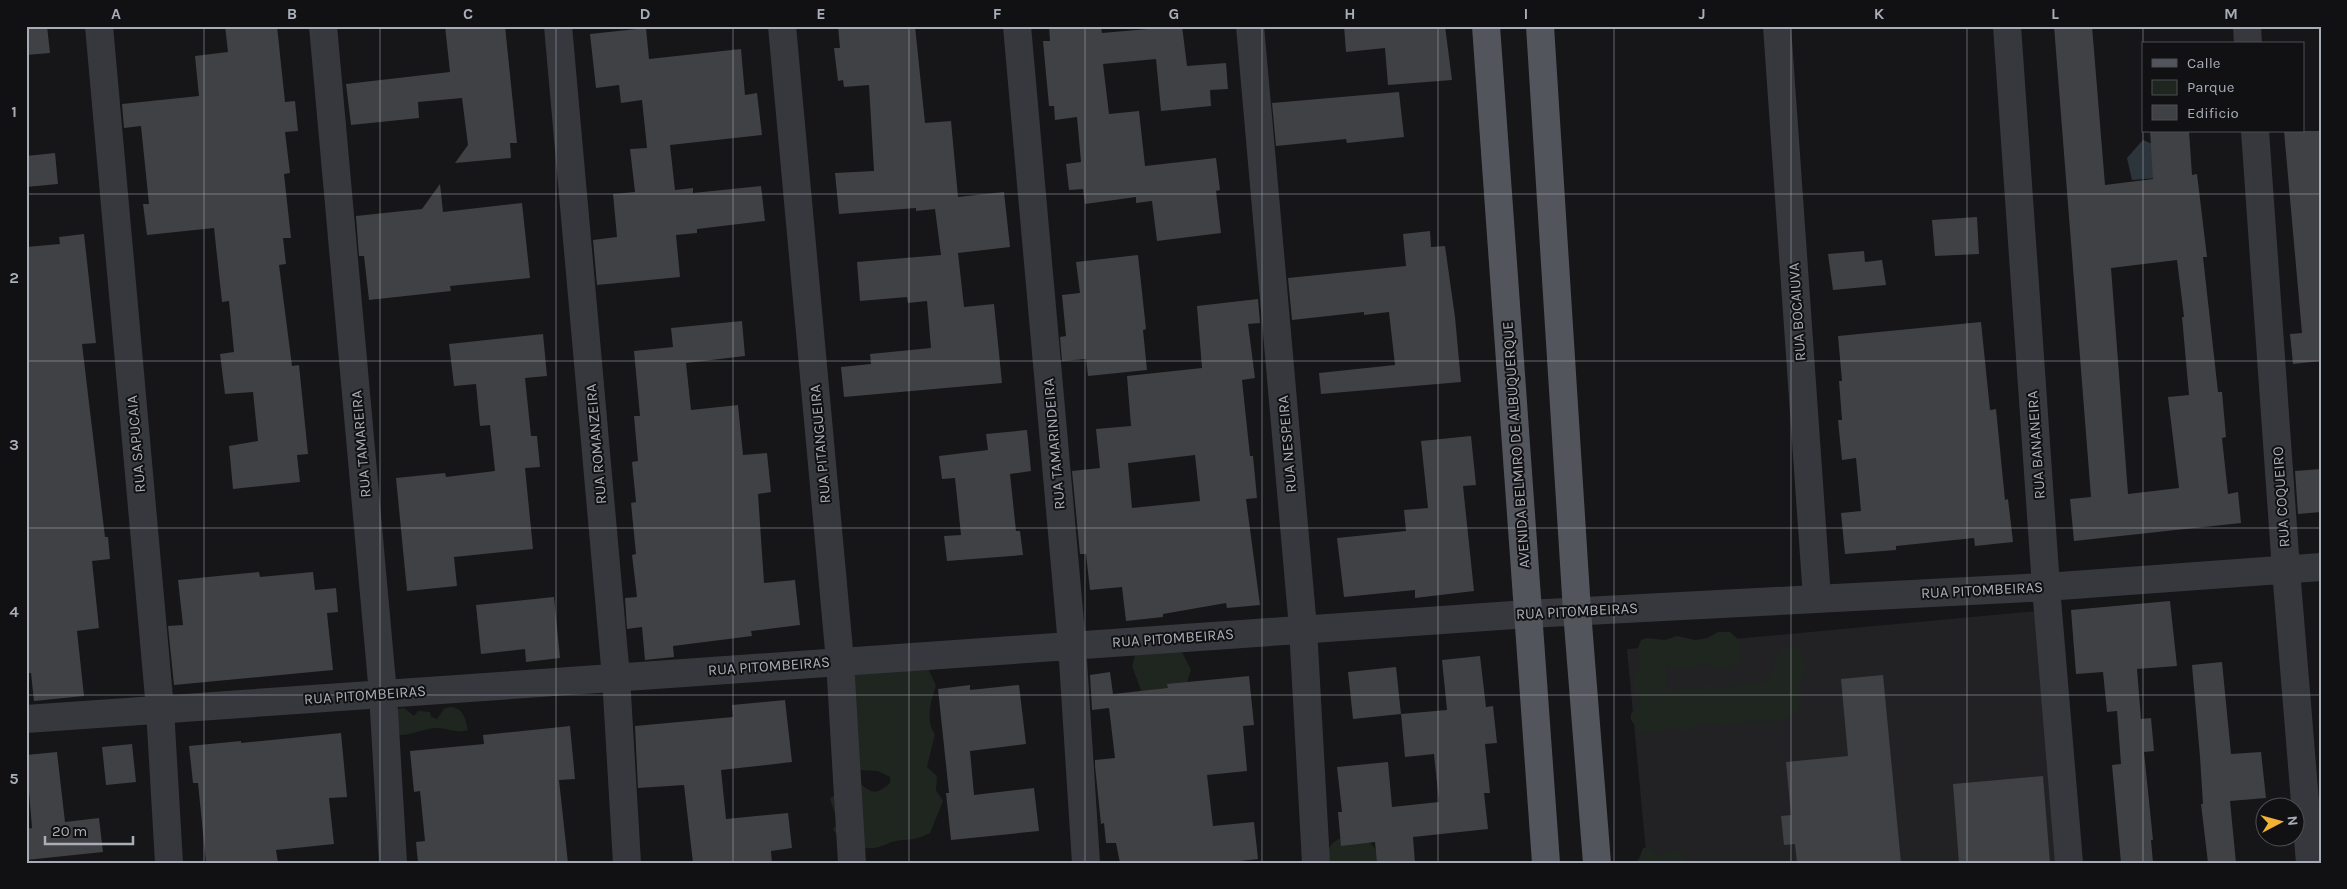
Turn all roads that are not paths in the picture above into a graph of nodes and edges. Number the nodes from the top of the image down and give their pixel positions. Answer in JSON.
{"nodes":[{"id":1,"x":99,"y":26,"type":"edge"},
{"id":2,"x":323,"y":26,"type":"edge"},
{"id":3,"x":558,"y":26,"type":"edge"},
{"id":4,"x":782,"y":26,"type":"edge"},
{"id":5,"x":1017,"y":26,"type":"edge"},
{"id":6,"x":1250,"y":26,"type":"edge"},
{"id":7,"x":1486,"y":26,"type":"edge"},
{"id":8,"x":1540,"y":26,"type":"edge"},
{"id":9,"x":1777,"y":26,"type":"edge"},
{"id":10,"x":2006,"y":26,"type":"edge"},
{"id":11,"x":2247,"y":26,"type":"edge"},
{"id":12,"x":2248,"y":42,"type":"edge"},
{"id":13,"x":2254,"y":132,"type":"edge"},
{"id":14,"x":2321,"y":568,"type":"edge"},
{"id":15,"x":2286,"y":570,"type":"junction"},
{"id":16,"x":2046,"y":587,"type":"junction"},
{"id":17,"x":1817,"y":598,"type":"junction"},
{"id":18,"x":1577,"y":612,"type":"junction"},
{"id":19,"x":1528,"y":614,"type":"junction"},
{"id":20,"x":1303,"y":628,"type":"junction"},
{"id":21,"x":1072,"y":645,"type":"junction"},
{"id":22,"x":840,"y":661,"type":"junction"},
{"id":23,"x":616,"y":677,"type":"junction"},
{"id":24,"x":383,"y":694,"type":"junction"},
{"id":25,"x":160,"y":709,"type":"junction"},
{"id":26,"x":26,"y":719,"type":"edge"},
{"id":27,"x":169,"y":863,"type":"edge"},
{"id":28,"x":393,"y":863,"type":"edge"},
{"id":29,"x":627,"y":863,"type":"edge"},
{"id":30,"x":852,"y":863,"type":"edge"},
{"id":31,"x":1086,"y":863,"type":"edge"},
{"id":32,"x":1316,"y":863,"type":"edge"},
{"id":33,"x":1546,"y":863,"type":"edge"},
{"id":34,"x":1597,"y":863,"type":"edge"},
{"id":35,"x":2069,"y":863,"type":"edge"},
{"id":36,"x":2310,"y":863,"type":"edge"}],
"edges":[{"from":1,"to":25,"type":"street","name":"RUA SAPUCAIA"},
{"from":2,"to":24,"type":"street","name":"RUA TAMAREIRA"},
{"from":3,"to":23,"type":"street","name":"RUA ROMANZEIRA"},
{"from":4,"to":22,"type":"street","name":"RUA PITANGUEIRA"},
{"from":5,"to":21,"type":"street","name":"RUA TAMARINDEIRA"},
{"from":6,"to":20,"type":"street","name":"RUA NESPEIRA"},
{"from":7,"to":19,"type":"main road","name":"AVENIDA BELMIRO DE ALBUQUERQUE"},
{"from":8,"to":18,"type":"main road"},
{"from":9,"to":17,"type":"street","name":"RUA BOCAIUVA"},
{"from":10,"to":16,"type":"street","name":"RUA BANANEIRA"},
{"from":11,"to":12,"type":"street"},
{"from":13,"to":15,"type":"street","name":"RUA COQUEIRO"},
{"from":14,"to":15,"type":"street","name":"RUA PITOMBEIRAS"},
{"from":15,"to":16,"type":"street","name":"RUA PITOMBEIRAS"},
{"from":15,"to":36,"type":"street","name":"RUA COQUEIRO"},
{"from":16,"to":17,"type":"street","name":"RUA PITOMBEIRAS"},
{"from":16,"to":35,"type":"street","name":"RUA BANANEIRA"},
{"from":17,"to":18,"type":"street","name":"RUA PITOMBEIRAS"},
{"from":18,"to":19,"type":"street","name":"RUA PITOMBEIRAS"},
{"from":18,"to":34,"type":"main road"},
{"from":19,"to":20,"type":"street","name":"RUA PITOMBEIRAS"},
{"from":19,"to":33,"type":"main road","name":"AVENIDA BELMIRO DE ALBUQUERQUE"},
{"from":20,"to":21,"type":"street","name":"RUA PITOMBEIRAS"},
{"from":20,"to":32,"type":"street","name":"RUA NESPEIRA"},
{"from":21,"to":22,"type":"street","name":"RUA PITOMBEIRAS"},
{"from":21,"to":31,"type":"street","name":"RUA TAMARINDEIRA"},
{"from":22,"to":23,"type":"street","name":"RUA PITOMBEIRAS"},
{"from":22,"to":30,"type":"street","name":"RUA PITANGUEIRA"},
{"from":23,"to":24,"type":"street","name":"RUA PITOMBEIRAS"},
{"from":23,"to":29,"type":"street","name":"RUA ROMANZEIRA"},
{"from":24,"to":25,"type":"street","name":"RUA PITOMBEIRAS"},
{"from":24,"to":28,"type":"street","name":"RUA TAMAREIRA"},
{"from":25,"to":26,"type":"street","name":"RUA PITOMBEIRAS"},
{"from":25,"to":27,"type":"street","name":"RUA SAPUCAIA"}]}
